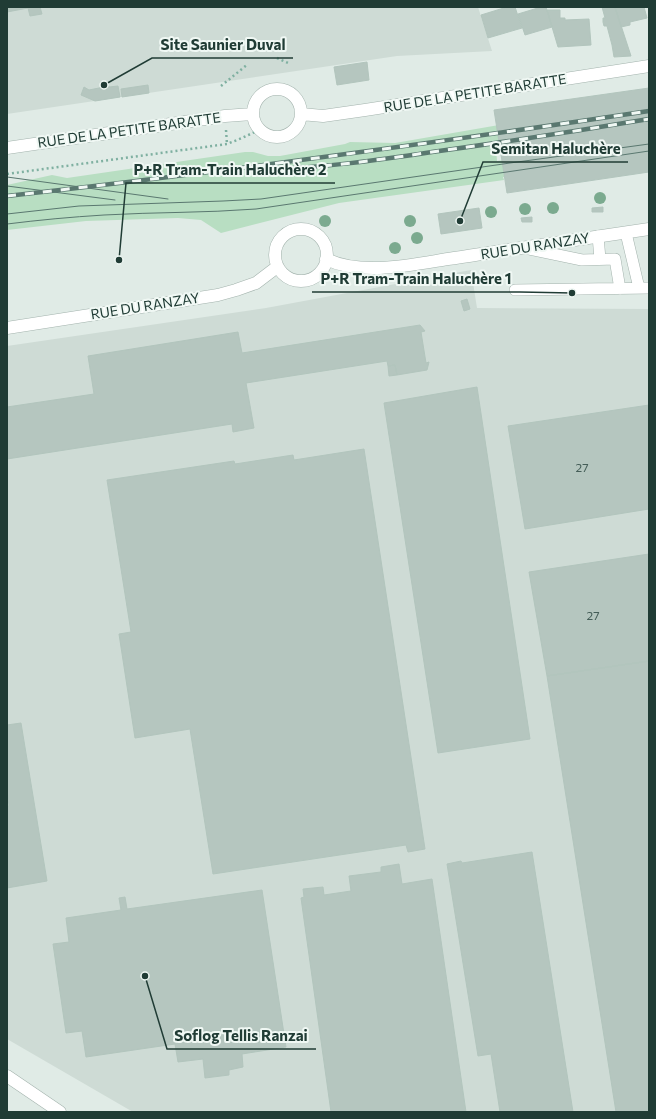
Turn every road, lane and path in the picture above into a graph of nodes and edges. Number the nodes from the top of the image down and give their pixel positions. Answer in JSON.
{"nodes":[{"id":1,"x":277,"y":58,"type":"dead end"},
{"id":2,"x":288,"y":63,"type":"dead end"},
{"id":3,"x":248,"y":64,"type":"dead end"},
{"id":4,"x":649,"y":66,"type":"edge"},
{"id":5,"x":221,"y":86,"type":"dead end"},
{"id":6,"x":252,"y":114,"type":"junction"},
{"id":7,"x":301,"y":114,"type":"junction"},
{"id":8,"x":226,"y":128,"type":"dead end"},
{"id":9,"x":259,"y":130,"type":"junction"},
{"id":10,"x":227,"y":144,"type":"junction"},
{"id":11,"x":7,"y":148,"type":"edge"},
{"id":12,"x":7,"y":174,"type":"edge"},
{"id":13,"x":649,"y":229,"type":"edge"},
{"id":14,"x":626,"y":233,"type":"junction"},
{"id":15,"x":598,"y":236,"type":"junction"},
{"id":16,"x":521,"y":248,"type":"junction"},
{"id":17,"x":326,"y":259,"type":"junction"},
{"id":18,"x":600,"y":259,"type":"junction"},
{"id":19,"x":277,"y":267,"type":"junction"},
{"id":20,"x":646,"y":288,"type":"edge"},
{"id":21,"x":620,"y":289,"type":"junction"},
{"id":22,"x":515,"y":290,"type":"dead end"},
{"id":23,"x":7,"y":328,"type":"edge"},
{"id":24,"x":7,"y":1076,"type":"edge"},
{"id":25,"x":60,"y":1112,"type":"edge"}],
"edges":[{"from":1,"to":2,"type":"path"},
{"from":3,"to":5,"type":"path"},
{"from":4,"to":7,"type":"street","name":"RUE DE LA PETITE BARATTE"},
{"from":6,"to":7,"type":"street"},
{"from":6,"to":9,"type":"street"},
{"from":6,"to":11,"type":"street","name":"RUE DE LA PETITE BARATTE"},
{"from":7,"to":9,"type":"street"},
{"from":8,"to":10,"type":"path"},
{"from":9,"to":10,"type":"path"},
{"from":10,"to":12,"type":"path"},
{"from":13,"to":14,"type":"street","name":"RUE DU RANZAY"},
{"from":14,"to":15,"type":"street","name":"RUE DU RANZAY"},
{"from":14,"to":20,"type":"lane"},
{"from":15,"to":16,"type":"street","name":"RUE DU RANZAY"},
{"from":15,"to":18,"type":"lane"},
{"from":16,"to":17,"type":"street","name":"RUE DU RANZAY"},
{"from":16,"to":18,"type":"lane"},
{"from":17,"to":19,"type":"street"},
{"from":17,"to":19,"type":"street"},
{"from":18,"to":21,"type":"lane"},
{"from":19,"to":23,"type":"street","name":"RUE DU RANZAY"},
{"from":20,"to":21,"type":"lane"},
{"from":21,"to":22,"type":"lane"},
{"from":24,"to":25,"type":"street"}]}
